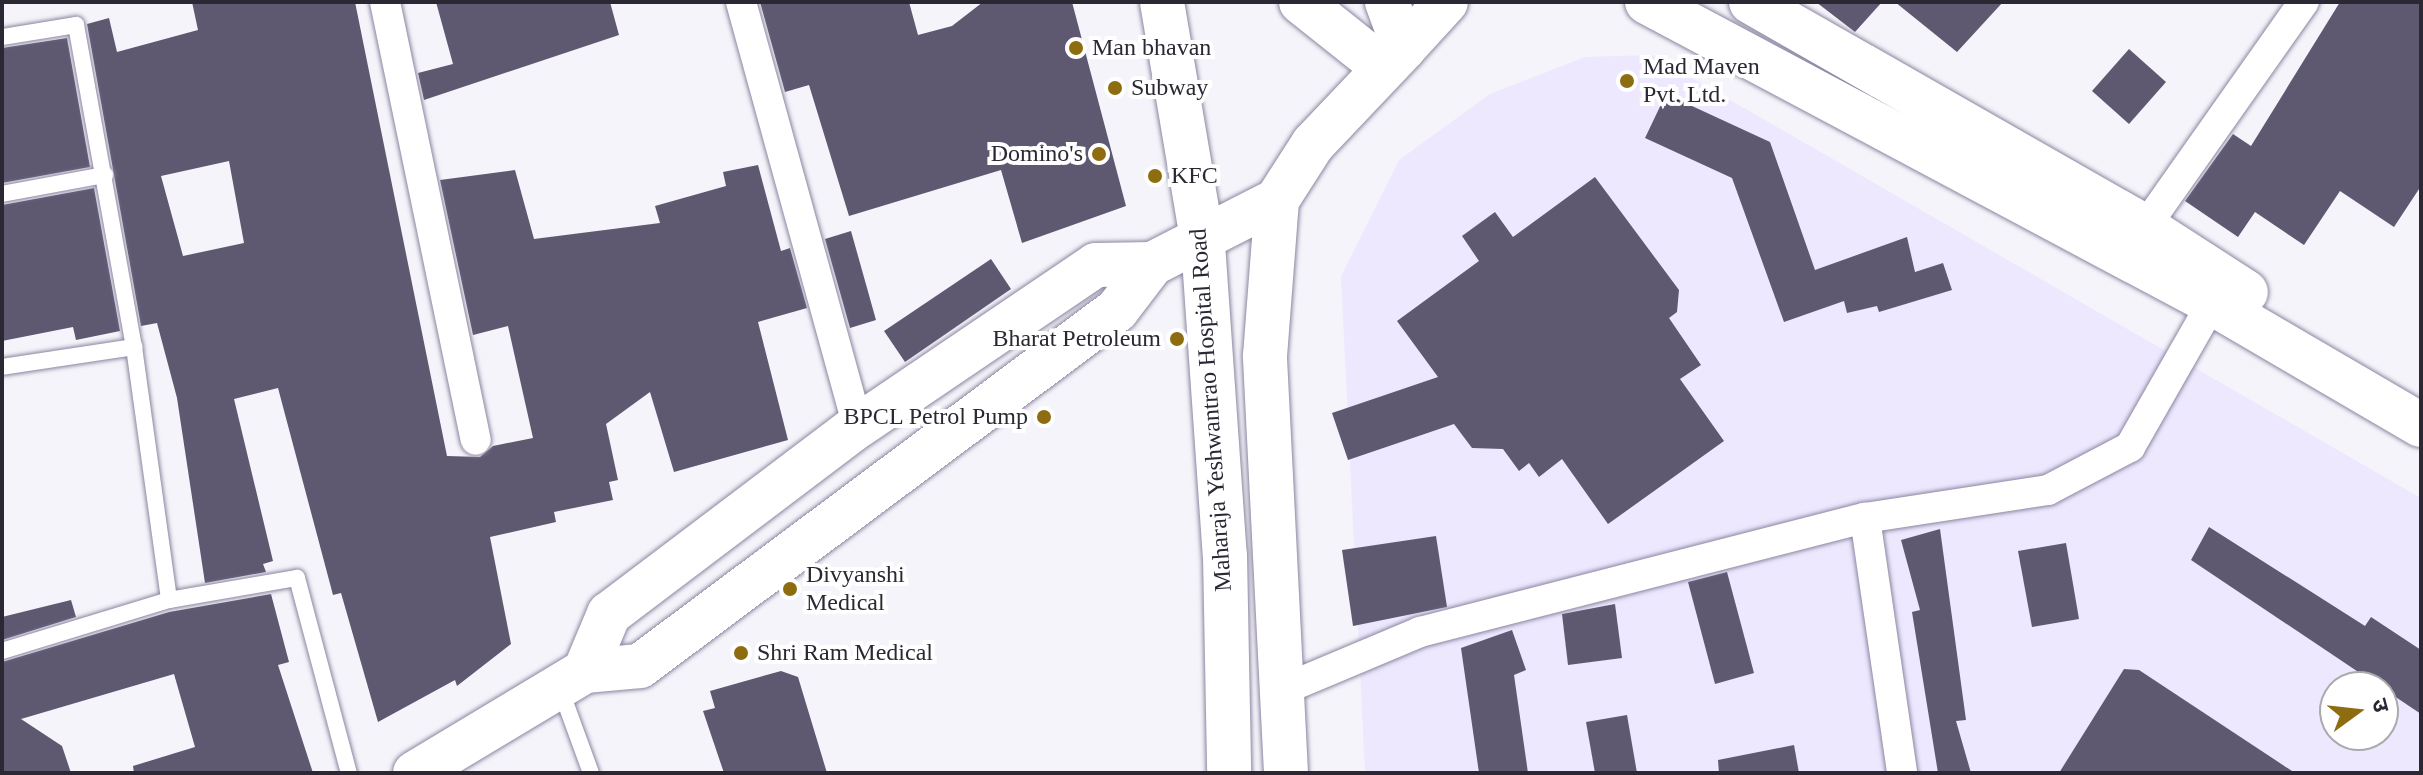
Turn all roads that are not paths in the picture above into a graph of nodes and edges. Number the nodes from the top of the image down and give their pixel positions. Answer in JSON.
{"nodes":[{"id":1,"x":385,"y":2,"type":"edge"},
{"id":2,"x":741,"y":2,"type":"edge"},
{"id":3,"x":1162,"y":2,"type":"edge"},
{"id":4,"x":1301,"y":2,"type":"edge"},
{"id":5,"x":1387,"y":2,"type":"edge"},
{"id":6,"x":1446,"y":2,"type":"edge"},
{"id":7,"x":1647,"y":2,"type":"edge"},
{"id":8,"x":1751,"y":2,"type":"edge"},
{"id":9,"x":2304,"y":2,"type":"edge"},
{"id":10,"x":2,"y":37,"type":"edge"},
{"id":11,"x":1394,"y":58,"type":"junction"},
{"id":12,"x":105,"y":175,"type":"junction"},
{"id":13,"x":2,"y":194,"type":"edge"},
{"id":14,"x":1277,"y":200,"type":"junction"},
{"id":15,"x":2145,"y":227,"type":"junction"},
{"id":16,"x":1203,"y":244,"type":"junction"},
{"id":17,"x":1152,"y":264,"type":"junction"},
{"id":18,"x":2212,"y":303,"type":"junction"},
{"id":19,"x":134,"y":347,"type":"junction"},
{"id":20,"x":2,"y":367,"type":"edge"},
{"id":21,"x":2421,"y":401,"type":"edge"},
{"id":22,"x":2421,"y":425,"type":"edge"},
{"id":23,"x":858,"y":426,"type":"junction"},
{"id":24,"x":476,"y":440,"type":"dead end"},
{"id":25,"x":1865,"y":518,"type":"junction"},
{"id":26,"x":169,"y":600,"type":"junction"},
{"id":27,"x":2,"y":651,"type":"edge"},
{"id":28,"x":572,"y":679,"type":"junction"},
{"id":29,"x":1282,"y":690,"type":"junction"},
{"id":30,"x":349,"y":773,"type":"edge"},
{"id":31,"x":415,"y":773,"type":"edge"},
{"id":32,"x":591,"y":773,"type":"edge"},
{"id":33,"x":1229,"y":773,"type":"edge"},
{"id":34,"x":1286,"y":773,"type":"edge"},
{"id":35,"x":1902,"y":773,"type":"edge"}],
"edges":[{"from":1,"to":24,"type":"street"},
{"from":2,"to":23,"type":"street"},
{"from":3,"to":16,"type":"main road","name":"Maharaja Yeshwantrao Hospital Road"},
{"from":4,"to":11,"type":"main road"},
{"from":5,"to":11,"type":"main road"},
{"from":6,"to":11,"type":"main road"},
{"from":7,"to":18,"type":"main road"},
{"from":8,"to":15,"type":"main road"},
{"from":9,"to":15,"type":"street"},
{"from":10,"to":12,"type":"lane"},
{"from":11,"to":14,"type":"main road"},
{"from":12,"to":13,"type":"lane"},
{"from":12,"to":19,"type":"lane"},
{"from":14,"to":16,"type":"main road"},
{"from":14,"to":29,"type":"main road"},
{"from":15,"to":21,"type":"main road"},
{"from":16,"to":17,"type":"main road"},
{"from":16,"to":33,"type":"main road","name":"Maharaja Yeshwantrao Hospital Road"},
{"from":17,"to":23,"type":"main road"},
{"from":17,"to":28,"type":"main road"},
{"from":18,"to":22,"type":"main road"},
{"from":18,"to":25,"type":"street"},
{"from":19,"to":20,"type":"lane"},
{"from":19,"to":26,"type":"lane"},
{"from":23,"to":28,"type":"main road"},
{"from":25,"to":29,"type":"street"},
{"from":25,"to":35,"type":"street"},
{"from":26,"to":27,"type":"lane"},
{"from":26,"to":30,"type":"lane"},
{"from":28,"to":31,"type":"main road"},
{"from":28,"to":32,"type":"lane"},
{"from":29,"to":34,"type":"main road"}]}
